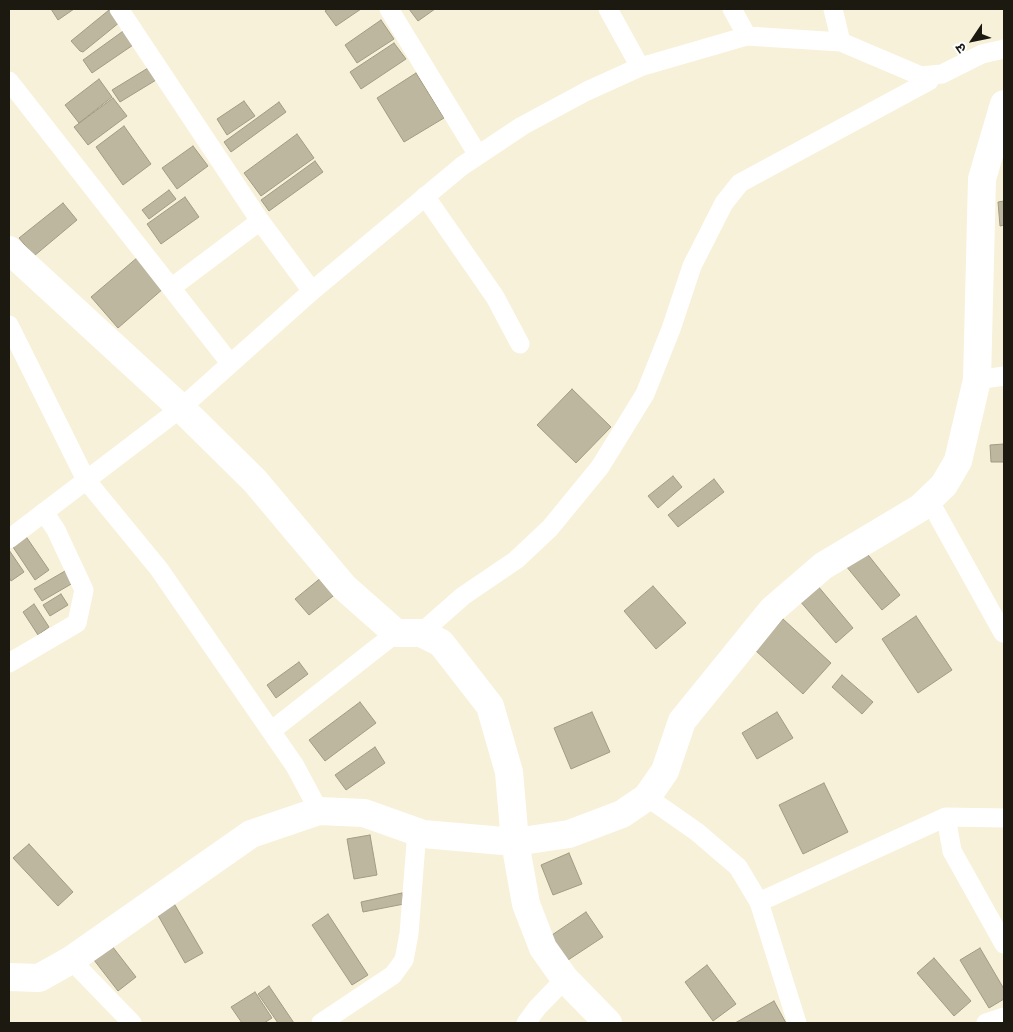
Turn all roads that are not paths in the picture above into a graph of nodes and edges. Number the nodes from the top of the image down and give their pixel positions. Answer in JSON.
{"nodes":[{"id":1,"x":119,"y":9,"type":"edge"},
{"id":2,"x":389,"y":9,"type":"edge"},
{"id":3,"x":608,"y":9,"type":"edge"},
{"id":4,"x":732,"y":9,"type":"edge"},
{"id":5,"x":832,"y":9,"type":"edge"},
{"id":6,"x":747,"y":36,"type":"junction"},
{"id":7,"x":841,"y":42,"type":"junction"},
{"id":8,"x":1004,"y":49,"type":"edge"},
{"id":9,"x":640,"y":67,"type":"junction"},
{"id":10,"x":932,"y":75,"type":"junction"},
{"id":11,"x":9,"y":81,"type":"edge"},
{"id":12,"x":1004,"y":104,"type":"edge"},
{"id":13,"x":478,"y":155,"type":"junction"},
{"id":14,"x":425,"y":196,"type":"junction"},
{"id":15,"x":260,"y":221,"type":"junction"},
{"id":16,"x":9,"y":250,"type":"edge"},
{"id":17,"x":171,"y":288,"type":"junction"},
{"id":18,"x":312,"y":291,"type":"junction"},
{"id":19,"x":9,"y":325,"type":"edge"},
{"id":20,"x":520,"y":344,"type":"dead end"},
{"id":21,"x":230,"y":364,"type":"junction"},
{"id":22,"x":1004,"y":376,"type":"edge"},
{"id":23,"x":977,"y":380,"type":"junction"},
{"id":24,"x":181,"y":408,"type":"junction"},
{"id":25,"x":86,"y":480,"type":"junction"},
{"id":26,"x":929,"y":500,"type":"junction"},
{"id":27,"x":44,"y":512,"type":"junction"},
{"id":28,"x":9,"y":539,"type":"edge"},
{"id":29,"x":409,"y":633,"type":"junction"},
{"id":30,"x":1003,"y":633,"type":"dead end"},
{"id":31,"x":9,"y":663,"type":"edge"},
{"id":32,"x":271,"y":731,"type":"junction"},
{"id":33,"x":647,"y":797,"type":"junction"},
{"id":34,"x":319,"y":811,"type":"junction"},
{"id":35,"x":946,"y":817,"type":"junction"},
{"id":36,"x":1004,"y":818,"type":"edge"},
{"id":37,"x":417,"y":830,"type":"junction"},
{"id":38,"x":515,"y":842,"type":"junction"},
{"id":39,"x":759,"y":902,"type":"junction"},
{"id":40,"x":1004,"y":944,"type":"edge"},
{"id":41,"x":71,"y":960,"type":"junction"},
{"id":42,"x":10,"y":976,"type":"edge"},
{"id":43,"x":565,"y":980,"type":"junction"},
{"id":44,"x":1004,"y":1017,"type":"edge"},
{"id":45,"x":132,"y":1023,"type":"edge"},
{"id":46,"x":321,"y":1023,"type":"edge"},
{"id":47,"x":526,"y":1023,"type":"edge"},
{"id":48,"x":608,"y":1023,"type":"edge"},
{"id":49,"x":797,"y":1023,"type":"edge"},
{"id":50,"x":986,"y":1023,"type":"edge"}],
"edges":[{"from":1,"to":15,"type":"street"},
{"from":2,"to":13,"type":"street"},
{"from":3,"to":9,"type":"street"},
{"from":4,"to":6,"type":"street"},
{"from":5,"to":7,"type":"street"},
{"from":6,"to":7,"type":"street"},
{"from":6,"to":9,"type":"street"},
{"from":7,"to":10,"type":"street"},
{"from":8,"to":10,"type":"street"},
{"from":9,"to":13,"type":"street"},
{"from":10,"to":29,"type":"street"},
{"from":11,"to":17,"type":"street"},
{"from":12,"to":23,"type":"main road"},
{"from":13,"to":14,"type":"street"},
{"from":14,"to":18,"type":"street"},
{"from":14,"to":20,"type":"street"},
{"from":15,"to":17,"type":"street"},
{"from":15,"to":18,"type":"street"},
{"from":16,"to":24,"type":"main road"},
{"from":17,"to":21,"type":"street"},
{"from":18,"to":21,"type":"street"},
{"from":19,"to":25,"type":"street"},
{"from":21,"to":24,"type":"street"},
{"from":22,"to":23,"type":"street"},
{"from":23,"to":26,"type":"main road"},
{"from":24,"to":25,"type":"street"},
{"from":24,"to":29,"type":"main road"},
{"from":25,"to":27,"type":"street"},
{"from":25,"to":32,"type":"street"},
{"from":26,"to":30,"type":"street"},
{"from":26,"to":33,"type":"main road"},
{"from":27,"to":28,"type":"street"},
{"from":27,"to":31,"type":"street"},
{"from":29,"to":32,"type":"street"},
{"from":29,"to":38,"type":"main road"},
{"from":32,"to":34,"type":"street"},
{"from":33,"to":38,"type":"main road"},
{"from":33,"to":39,"type":"street"},
{"from":34,"to":37,"type":"main road"},
{"from":34,"to":41,"type":"main road"},
{"from":35,"to":36,"type":"street"},
{"from":35,"to":39,"type":"street"},
{"from":35,"to":40,"type":"street"},
{"from":37,"to":38,"type":"main road"},
{"from":37,"to":46,"type":"street"},
{"from":38,"to":43,"type":"main road"},
{"from":39,"to":49,"type":"street"},
{"from":41,"to":42,"type":"main road"},
{"from":41,"to":45,"type":"street"},
{"from":43,"to":47,"type":"street"},
{"from":43,"to":48,"type":"main road"},
{"from":44,"to":50,"type":"street"}]}
